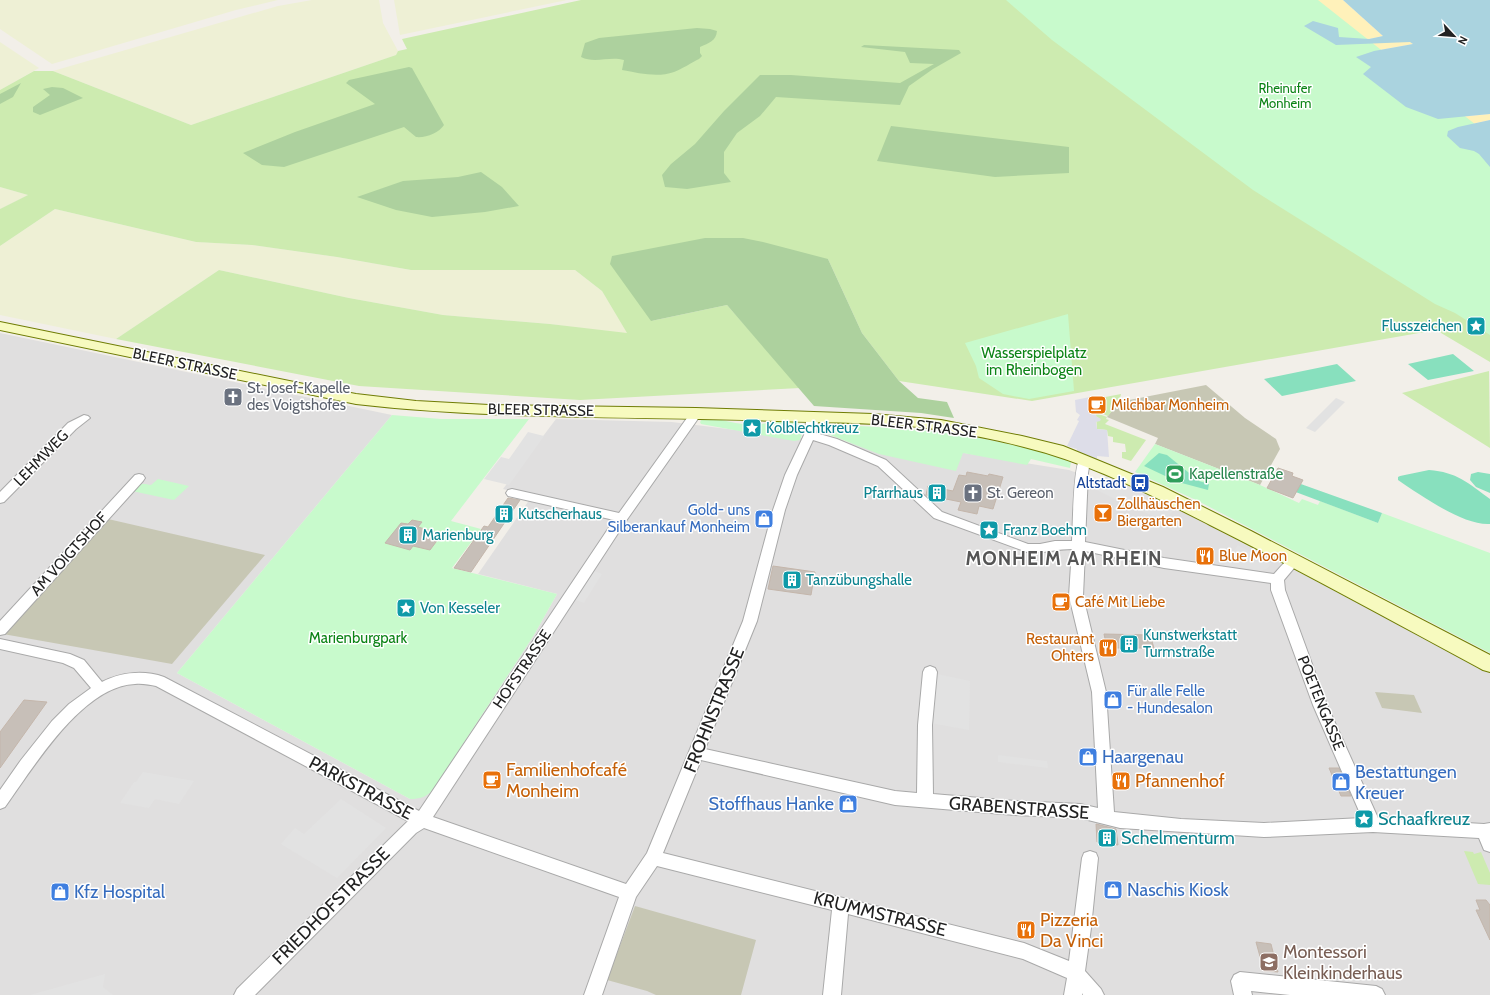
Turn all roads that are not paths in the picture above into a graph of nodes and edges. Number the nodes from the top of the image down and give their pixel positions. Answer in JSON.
{"nodes":[{"id":1,"x":0,"y":326,"type":"edge"},
{"id":2,"x":696,"y":413,"type":"junction"},
{"id":3,"x":813,"y":416,"type":"junction"},
{"id":4,"x":84,"y":418,"type":"dead end"},
{"id":5,"x":810,"y":435,"type":"junction"},
{"id":6,"x":1084,"y":461,"type":"junction"},
{"id":7,"x":139,"y":478,"type":"dead end"},
{"id":8,"x":512,"y":493,"type":"dead end"},
{"id":9,"x":0,"y":499,"type":"edge"},
{"id":10,"x":622,"y":518,"type":"junction"},
{"id":11,"x":1078,"y":545,"type":"junction"},
{"id":12,"x":1294,"y":561,"type":"junction"},
{"id":13,"x":1277,"y":579,"type":"junction"},
{"id":14,"x":0,"y":630,"type":"edge"},
{"id":15,"x":0,"y":644,"type":"edge"},
{"id":16,"x":1490,"y":664,"type":"edge"},
{"id":17,"x":930,"y":672,"type":"dead end"},
{"id":18,"x":100,"y":689,"type":"junction"},
{"id":19,"x":697,"y":753,"type":"junction"},
{"id":20,"x":925,"y":801,"type":"junction"},
{"id":21,"x":0,"y":802,"type":"edge"},
{"id":22,"x":1106,"y":816,"type":"junction"},
{"id":23,"x":422,"y":820,"type":"junction"},
{"id":24,"x":1373,"y":825,"type":"junction"},
{"id":25,"x":1488,"y":836,"type":"edge"},
{"id":26,"x":653,"y":858,"type":"junction"},
{"id":27,"x":1090,"y":858,"type":"dead end"},
{"id":28,"x":629,"y":893,"type":"junction"},
{"id":29,"x":841,"y":904,"type":"junction"},
{"id":30,"x":1076,"y":973,"type":"junction"},
{"id":31,"x":1336,"y":993,"type":"edge"},
{"id":32,"x":243,"y":995,"type":"edge"},
{"id":33,"x":593,"y":995,"type":"edge"},
{"id":34,"x":832,"y":995,"type":"edge"},
{"id":35,"x":1073,"y":995,"type":"edge"},
{"id":36,"x":1095,"y":995,"type":"edge"},
{"id":37,"x":1243,"y":995,"type":"edge"},
{"id":38,"x":1376,"y":995,"type":"edge"}],
"edges":[{"from":1,"to":2,"type":"street","name":"BLEER STRASSE"},
{"from":2,"to":3,"type":"street","name":"BLEER STRASSE"},
{"from":2,"to":10,"type":"street","name":"HOFSTRASSE"},
{"from":3,"to":5,"type":"street","name":"FROHNSTRASSE"},
{"from":3,"to":6,"type":"street","name":"BLEER STRASSE"},
{"from":4,"to":9,"type":"street","name":"LEHMWEG"},
{"from":5,"to":11,"type":"street"},
{"from":5,"to":19,"type":"street","name":"FROHNSTRASSE"},
{"from":6,"to":11,"type":"street"},
{"from":6,"to":12,"type":"street"},
{"from":7,"to":14,"type":"street","name":"AM VOIGTSHOF"},
{"from":8,"to":10,"type":"street"},
{"from":10,"to":23,"type":"street","name":"HOFSTRASSE"},
{"from":11,"to":13,"type":"street"},
{"from":11,"to":22,"type":"street"},
{"from":12,"to":13,"type":"street"},
{"from":12,"to":16,"type":"street"},
{"from":13,"to":24,"type":"street","name":"POETENGASSE"},
{"from":15,"to":18,"type":"street"},
{"from":17,"to":20,"type":"street"},
{"from":18,"to":21,"type":"street","name":"PARKSTRASSE"},
{"from":18,"to":23,"type":"street","name":"PARKSTRASSE"},
{"from":19,"to":20,"type":"street","name":"GRABENSTRASSE"},
{"from":19,"to":26,"type":"street","name":"FROHNSTRASSE"},
{"from":20,"to":22,"type":"street","name":"GRABENSTRASSE"},
{"from":22,"to":24,"type":"street","name":"GRABENSTRASSE"},
{"from":23,"to":28,"type":"street","name":"PARKSTRASSE"},
{"from":23,"to":32,"type":"street","name":"FRIEDHOFSTRASSE"},
{"from":24,"to":25,"type":"street","name":"GRABENSTRASSE"},
{"from":26,"to":28,"type":"street","name":"FROHNSTRASSE"},
{"from":26,"to":29,"type":"street","name":"KRUMMSTRASSE"},
{"from":27,"to":30,"type":"street"},
{"from":28,"to":33,"type":"street","name":"FROHNSTRASSE"},
{"from":29,"to":30,"type":"street","name":"KRUMMSTRASSE"},
{"from":29,"to":34,"type":"street"},
{"from":30,"to":35,"type":"street"},
{"from":30,"to":36,"type":"street","name":"KRUMMSTRASSE"},
{"from":31,"to":37,"type":"street"},
{"from":31,"to":38,"type":"street"}]}
